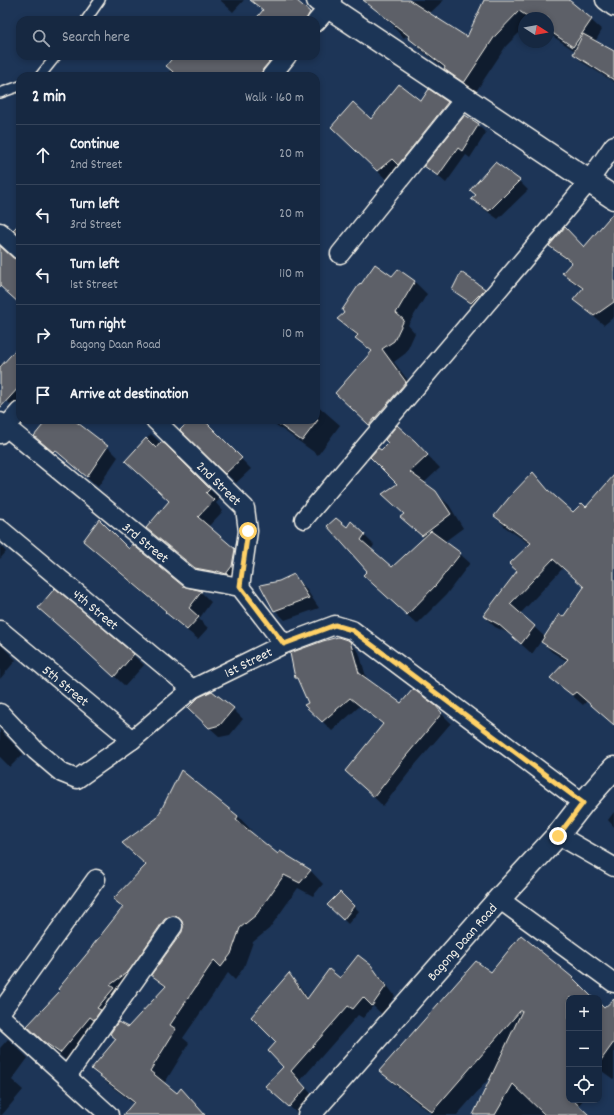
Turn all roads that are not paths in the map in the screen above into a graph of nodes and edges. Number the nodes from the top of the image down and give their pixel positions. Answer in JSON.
{"nodes":[{"id":1,"x":100,"y":0,"type":"edge"},
{"id":2,"x":605,"y":0,"type":"edge"},
{"id":3,"x":324,"y":7,"type":"edge"},
{"id":4,"x":614,"y":7,"type":"edge"},
{"id":5,"x":89,"y":16,"type":"edge"},
{"id":6,"x":53,"y":60,"type":"edge"},
{"id":7,"x":285,"y":60,"type":"edge"},
{"id":8,"x":43,"y":72,"type":"edge"},
{"id":9,"x":274,"y":72,"type":"edge"},
{"id":10,"x":16,"y":87,"type":"edge"},
{"id":11,"x":0,"y":93,"type":"edge"},
{"id":12,"x":465,"y":98,"type":"junction"},
{"id":13,"x":614,"y":145,"type":"edge"},
{"id":14,"x":589,"y":181,"type":"junction"},
{"id":15,"x":614,"y":198,"type":"edge"},
{"id":16,"x":0,"y":232,"type":"edge"},
{"id":17,"x":16,"y":246,"type":"edge"},
{"id":18,"x":340,"y":254,"type":"dead end"},
{"id":19,"x":16,"y":415,"type":"edge"},
{"id":20,"x":159,"y":424,"type":"edge"},
{"id":21,"x":2,"y":428,"type":"edge"},
{"id":22,"x":304,"y":519,"type":"dead end"},
{"id":23,"x":0,"y":529,"type":"edge"},
{"id":24,"x":240,"y":586,"type":"junction"},
{"id":25,"x":0,"y":630,"type":"edge"},
{"id":26,"x":284,"y":644,"type":"junction"},
{"id":27,"x":192,"y":689,"type":"junction"},
{"id":28,"x":0,"y":713,"type":"edge"},
{"id":29,"x":132,"y":740,"type":"junction"},
{"id":30,"x":614,"y":768,"type":"edge"},
{"id":31,"x":583,"y":803,"type":"junction"},
{"id":32,"x":558,"y":836,"type":"junction"},
{"id":33,"x":614,"y":867,"type":"edge"},
{"id":34,"x":96,"y":879,"type":"dead end"},
{"id":35,"x":499,"y":899,"type":"junction"},
{"id":36,"x":173,"y":926,"type":"dead end"},
{"id":37,"x":614,"y":983,"type":"edge"},
{"id":38,"x":0,"y":1013,"type":"edge"},
{"id":39,"x":0,"y":1016,"type":"edge"},
{"id":40,"x":67,"y":1076,"type":"junction"},
{"id":41,"x":109,"y":1115,"type":"edge"},
{"id":42,"x":309,"y":1115,"type":"edge"}],
"edges":[{"from":1,"to":5,"type":"lane"},
{"from":2,"to":4,"type":"street"},
{"from":3,"to":12,"type":"street"},
{"from":6,"to":8,"type":"lane"},
{"from":7,"to":9,"type":"street"},
{"from":10,"to":11,"type":"lane"},
{"from":12,"to":14,"type":"street"},
{"from":12,"to":18,"type":"street"},
{"from":13,"to":14,"type":"street"},
{"from":14,"to":15,"type":"street"},
{"from":14,"to":22,"type":"street"},
{"from":16,"to":17,"type":"street"},
{"from":19,"to":21,"type":"street"},
{"from":20,"to":24,"type":"street","name":"2nd Street"},
{"from":21,"to":24,"type":"street","name":"3rd Street"},
{"from":23,"to":27,"type":"street","name":"4th Street"},
{"from":24,"to":26,"type":"street"},
{"from":25,"to":29,"type":"street","name":"5th Street"},
{"from":26,"to":27,"type":"street","name":"1st Street"},
{"from":26,"to":31,"type":"street","name":"1st Street"},
{"from":27,"to":29,"type":"street","name":"1st Street"},
{"from":28,"to":29,"type":"street","name":"1st Street"},
{"from":30,"to":31,"type":"street","name":"Bagong Daan Road"},
{"from":31,"to":32,"type":"street","name":"Bagong Daan Road"},
{"from":32,"to":33,"type":"street"},
{"from":32,"to":35,"type":"street","name":"Bagong Daan Road"},
{"from":34,"to":38,"type":"street"},
{"from":35,"to":37,"type":"street"},
{"from":35,"to":42,"type":"street","name":"Bagong Daan Road"},
{"from":36,"to":40,"type":"street"},
{"from":39,"to":40,"type":"street"},
{"from":40,"to":41,"type":"street"}]}
